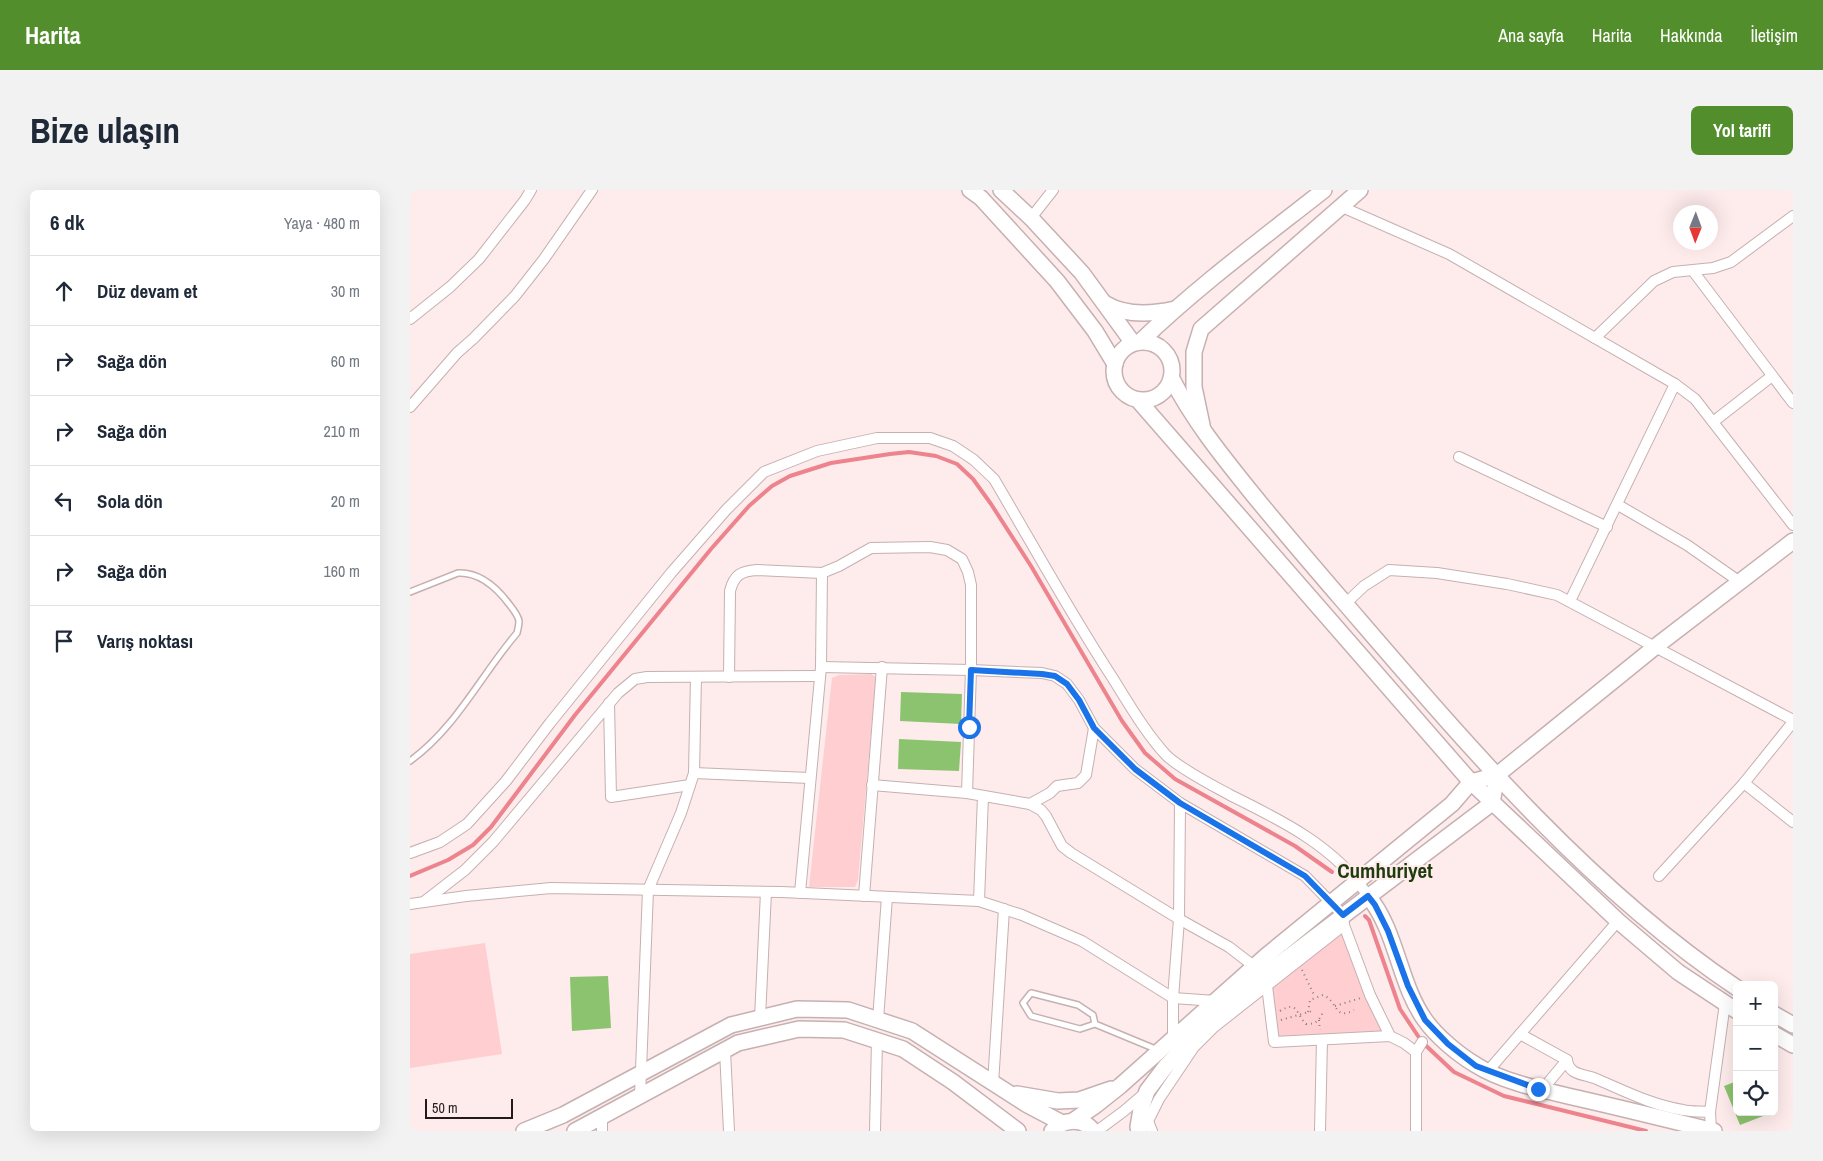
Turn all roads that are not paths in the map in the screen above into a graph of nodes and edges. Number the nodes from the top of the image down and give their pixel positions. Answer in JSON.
{"nodes":[{"id":1,"x":530,"y":190,"type":"edge"},
{"id":2,"x":592,"y":190,"type":"edge"},
{"id":3,"x":970,"y":190,"type":"edge"},
{"id":4,"x":1001,"y":190,"type":"edge"},
{"id":5,"x":1053,"y":190,"type":"edge"},
{"id":6,"x":1324,"y":190,"type":"edge"},
{"id":7,"x":1360,"y":190,"type":"edge"},
{"id":8,"x":1342,"y":207,"type":"junction"},
{"id":9,"x":1793,"y":216,"type":"edge"},
{"id":10,"x":1031,"y":218,"type":"junction"},
{"id":11,"x":1693,"y":271,"type":"junction"},
{"id":12,"x":1103,"y":302,"type":"junction"},
{"id":13,"x":1179,"y":308,"type":"junction"},
{"id":14,"x":410,"y":319,"type":"edge"},
{"id":15,"x":1200,"y":329,"type":"junction"},
{"id":16,"x":1595,"y":338,"type":"junction"},
{"id":17,"x":1137,"y":342,"type":"junction"},
{"id":18,"x":1114,"y":364,"type":"junction"},
{"id":19,"x":1172,"y":372,"type":"junction"},
{"id":20,"x":1772,"y":376,"type":"junction"},
{"id":21,"x":1676,"y":384,"type":"junction"},
{"id":22,"x":1138,"y":400,"type":"junction"},
{"id":23,"x":1793,"y":403,"type":"edge"},
{"id":24,"x":410,"y":407,"type":"edge"},
{"id":25,"x":1713,"y":422,"type":"junction"},
{"id":26,"x":1204,"y":431,"type":"junction"},
{"id":27,"x":1459,"y":458,"type":"dead end"},
{"id":28,"x":1618,"y":505,"type":"junction"},
{"id":29,"x":1793,"y":525,"type":"edge"},
{"id":30,"x":1608,"y":527,"type":"junction"},
{"id":31,"x":1792,"y":544,"type":"edge"},
{"id":32,"x":822,"y":573,"type":"junction"},
{"id":33,"x":1740,"y":582,"type":"junction"},
{"id":34,"x":410,"y":592,"type":"edge"},
{"id":35,"x":1570,"y":601,"type":"junction"},
{"id":36,"x":1345,"y":604,"type":"junction"},
{"id":37,"x":1655,"y":647,"type":"junction"},
{"id":38,"x":882,"y":667,"type":"junction"},
{"id":39,"x":971,"y":670,"type":"junction"},
{"id":40,"x":820,"y":672,"type":"junction"},
{"id":41,"x":696,"y":677,"type":"junction"},
{"id":42,"x":729,"y":677,"type":"junction"},
{"id":43,"x":609,"y":703,"type":"junction"},
{"id":44,"x":1793,"y":721,"type":"edge"},
{"id":45,"x":1094,"y":728,"type":"junction"},
{"id":46,"x":410,"y":761,"type":"edge"},
{"id":47,"x":694,"y":773,"type":"junction"},
{"id":48,"x":1497,"y":775,"type":"junction"},
{"id":49,"x":810,"y":778,"type":"junction"},
{"id":50,"x":1471,"y":782,"type":"junction"},
{"id":51,"x":1744,"y":783,"type":"junction"},
{"id":52,"x":690,"y":785,"type":"junction"},
{"id":53,"x":872,"y":785,"type":"junction"},
{"id":54,"x":967,"y":793,"type":"junction"},
{"id":55,"x":983,"y":796,"type":"junction"},
{"id":56,"x":1180,"y":803,"type":"junction"},
{"id":57,"x":1492,"y":803,"type":"junction"},
{"id":58,"x":1030,"y":804,"type":"junction"},
{"id":59,"x":1793,"y":822,"type":"edge"},
{"id":60,"x":410,"y":853,"type":"edge"},
{"id":61,"x":1659,"y":876,"type":"dead end"},
{"id":62,"x":1358,"y":881,"type":"junction"},
{"id":63,"x":648,"y":890,"type":"junction"},
{"id":64,"x":766,"y":892,"type":"junction"},
{"id":65,"x":800,"y":893,"type":"junction"},
{"id":66,"x":864,"y":896,"type":"junction"},
{"id":67,"x":1368,"y":896,"type":"junction"},
{"id":68,"x":886,"y":897,"type":"junction"},
{"id":69,"x":979,"y":901,"type":"junction"},
{"id":70,"x":423,"y":902,"type":"junction"},
{"id":71,"x":1332,"y":903,"type":"junction"},
{"id":72,"x":410,"y":904,"type":"edge"},
{"id":73,"x":1004,"y":909,"type":"junction"},
{"id":74,"x":1179,"y":919,"type":"junction"},
{"id":75,"x":1344,"y":920,"type":"junction"},
{"id":76,"x":1618,"y":921,"type":"junction"},
{"id":77,"x":1255,"y":967,"type":"junction"},
{"id":78,"x":1733,"y":985,"type":"edge"},
{"id":79,"x":1267,"y":986,"type":"junction"},
{"id":80,"x":1173,"y":998,"type":"junction"},
{"id":81,"x":1216,"y":1001,"type":"junction"},
{"id":82,"x":1731,"y":1007,"type":"edge"},
{"id":83,"x":1778,"y":1016,"type":"edge"},
{"id":84,"x":760,"y":1018,"type":"junction"},
{"id":85,"x":878,"y":1020,"type":"junction"},
{"id":86,"x":1095,"y":1024,"type":"junction"},
{"id":87,"x":1793,"y":1025,"type":"edge"},
{"id":88,"x":1520,"y":1034,"type":"junction"},
{"id":89,"x":1390,"y":1036,"type":"junction"},
{"id":90,"x":1778,"y":1036,"type":"edge"},
{"id":91,"x":1173,"y":1038,"type":"junction"},
{"id":92,"x":877,"y":1040,"type":"junction"},
{"id":93,"x":1322,"y":1040,"type":"junction"},
{"id":94,"x":1422,"y":1042,"type":"dead end"},
{"id":95,"x":1793,"y":1045,"type":"edge"},
{"id":96,"x":725,"y":1050,"type":"junction"},
{"id":97,"x":1158,"y":1052,"type":"junction"},
{"id":98,"x":1416,"y":1052,"type":"junction"},
{"id":99,"x":1567,"y":1060,"type":"junction"},
{"id":100,"x":1488,"y":1071,"type":"junction"},
{"id":101,"x":642,"y":1073,"type":"junction"},
{"id":102,"x":1120,"y":1086,"type":"junction"},
{"id":103,"x":1000,"y":1088,"type":"junction"},
{"id":104,"x":1542,"y":1090,"type":"junction"},
{"id":105,"x":1147,"y":1091,"type":"junction"},
{"id":106,"x":640,"y":1096,"type":"junction"},
{"id":107,"x":1710,"y":1112,"type":"junction"},
{"id":108,"x":602,"y":1124,"type":"edge"},
{"id":109,"x":1063,"y":1125,"type":"edge"},
{"id":110,"x":1318,"y":1129,"type":"edge"},
{"id":111,"x":524,"y":1131,"type":"edge"},
{"id":112,"x":575,"y":1131,"type":"edge"},
{"id":113,"x":729,"y":1131,"type":"edge"},
{"id":114,"x":875,"y":1131,"type":"edge"},
{"id":115,"x":1018,"y":1131,"type":"edge"},
{"id":116,"x":1095,"y":1131,"type":"edge"},
{"id":117,"x":1139,"y":1131,"type":"edge"},
{"id":118,"x":1152,"y":1131,"type":"edge"},
{"id":119,"x":1416,"y":1131,"type":"edge"},
{"id":120,"x":1712,"y":1131,"type":"edge"}],
"edges":[{"from":1,"to":14,"type":"street"},
{"from":2,"to":24,"type":"street"},
{"from":3,"to":18,"type":"main road"},
{"from":4,"to":10,"type":"main road"},
{"from":5,"to":10,"type":"street"},
{"from":6,"to":13,"type":"main road"},
{"from":7,"to":8,"type":"main road"},
{"from":8,"to":15,"type":"main road"},
{"from":8,"to":16,"type":"street"},
{"from":9,"to":11,"type":"street"},
{"from":10,"to":12,"type":"main road"},
{"from":11,"to":16,"type":"street"},
{"from":11,"to":20,"type":"street"},
{"from":12,"to":13,"type":"main road"},
{"from":12,"to":17,"type":"main road"},
{"from":13,"to":17,"type":"main road"},
{"from":15,"to":19,"type":"main road"},
{"from":15,"to":26,"type":"main road"},
{"from":16,"to":21,"type":"street"},
{"from":17,"to":18,"type":"main road"},
{"from":17,"to":19,"type":"main road"},
{"from":18,"to":22,"type":"main road"},
{"from":19,"to":22,"type":"main road"},
{"from":19,"to":26,"type":"main road"},
{"from":20,"to":23,"type":"street"},
{"from":20,"to":25,"type":"street"},
{"from":21,"to":25,"type":"street"},
{"from":21,"to":28,"type":"street"},
{"from":22,"to":50,"type":"main road"},
{"from":25,"to":29,"type":"street"},
{"from":26,"to":36,"type":"main road"},
{"from":27,"to":30,"type":"street"},
{"from":28,"to":30,"type":"street"},
{"from":28,"to":33,"type":"street"},
{"from":30,"to":35,"type":"street"},
{"from":31,"to":33,"type":"main road"},
{"from":32,"to":39,"type":"street"},
{"from":32,"to":40,"type":"street"},
{"from":32,"to":42,"type":"street"},
{"from":33,"to":37,"type":"main road"},
{"from":34,"to":46,"type":"lane"},
{"from":35,"to":36,"type":"street"},
{"from":35,"to":37,"type":"street"},
{"from":36,"to":48,"type":"main road"},
{"from":37,"to":44,"type":"street"},
{"from":37,"to":48,"type":"main road"},
{"from":38,"to":39,"type":"street"},
{"from":38,"to":40,"type":"street"},
{"from":38,"to":53,"type":"street"},
{"from":39,"to":45,"type":"street"},
{"from":39,"to":54,"type":"street"},
{"from":40,"to":42,"type":"street"},
{"from":40,"to":49,"type":"street"},
{"from":41,"to":42,"type":"street"},
{"from":41,"to":43,"type":"street"},
{"from":41,"to":47,"type":"street"},
{"from":43,"to":52,"type":"street"},
{"from":43,"to":70,"type":"street"},
{"from":44,"to":51,"type":"street"},
{"from":45,"to":56,"type":"street"},
{"from":45,"to":58,"type":"street"},
{"from":47,"to":49,"type":"street"},
{"from":47,"to":52,"type":"street"},
{"from":48,"to":50,"type":"main road"},
{"from":48,"to":57,"type":"main road"},
{"from":48,"to":78,"type":"main road"},
{"from":49,"to":65,"type":"street"},
{"from":50,"to":57,"type":"main road"},
{"from":50,"to":62,"type":"main road"},
{"from":51,"to":59,"type":"street"},
{"from":51,"to":61,"type":"street"},
{"from":52,"to":63,"type":"street"},
{"from":53,"to":54,"type":"street"},
{"from":53,"to":66,"type":"street"},
{"from":54,"to":55,"type":"street"},
{"from":55,"to":58,"type":"street"},
{"from":55,"to":69,"type":"street"},
{"from":56,"to":71,"type":"street"},
{"from":56,"to":74,"type":"street"},
{"from":57,"to":67,"type":"main road"},
{"from":57,"to":76,"type":"main road"},
{"from":58,"to":74,"type":"street"},
{"from":60,"to":62,"type":"street"},
{"from":62,"to":67,"type":"street"},
{"from":62,"to":71,"type":"main road"},
{"from":63,"to":64,"type":"street"},
{"from":63,"to":70,"type":"street"},
{"from":63,"to":101,"type":"street"},
{"from":64,"to":65,"type":"street"},
{"from":64,"to":84,"type":"street"},
{"from":65,"to":66,"type":"street"},
{"from":66,"to":68,"type":"street"},
{"from":67,"to":75,"type":"main road"},
{"from":67,"to":100,"type":"main road"},
{"from":68,"to":69,"type":"street"},
{"from":68,"to":85,"type":"street"},
{"from":69,"to":73,"type":"street"},
{"from":70,"to":72,"type":"street"},
{"from":71,"to":75,"type":"street"},
{"from":71,"to":77,"type":"main road"},
{"from":73,"to":80,"type":"street"},
{"from":73,"to":103,"type":"street"},
{"from":74,"to":77,"type":"street"},
{"from":74,"to":80,"type":"street"},
{"from":75,"to":79,"type":"street"},
{"from":75,"to":89,"type":"street"},
{"from":75,"to":105,"type":"main road"},
{"from":76,"to":82,"type":"main road"},
{"from":76,"to":88,"type":"street"},
{"from":77,"to":81,"type":"main road"},
{"from":79,"to":93,"type":"street"},
{"from":79,"to":118,"type":"street"},
{"from":80,"to":81,"type":"street"},
{"from":80,"to":91,"type":"street"},
{"from":81,"to":91,"type":"main road"},
{"from":82,"to":107,"type":"street"},
{"from":83,"to":87,"type":"main road"},
{"from":84,"to":85,"type":"main road"},
{"from":84,"to":101,"type":"main road"},
{"from":85,"to":103,"type":"main road"},
{"from":86,"to":86,"type":"lane"},
{"from":86,"to":97,"type":"lane"},
{"from":88,"to":99,"type":"street"},
{"from":88,"to":100,"type":"street"},
{"from":89,"to":93,"type":"street"},
{"from":89,"to":98,"type":"street"},
{"from":90,"to":95,"type":"main road"},
{"from":91,"to":97,"type":"main road"},
{"from":92,"to":96,"type":"main road"},
{"from":92,"to":114,"type":"street"},
{"from":92,"to":115,"type":"main road"},
{"from":93,"to":110,"type":"street"},
{"from":94,"to":98,"type":"street"},
{"from":96,"to":106,"type":"main road"},
{"from":96,"to":113,"type":"street"},
{"from":97,"to":102,"type":"main road"},
{"from":98,"to":119,"type":"street"},
{"from":99,"to":104,"type":"street"},
{"from":99,"to":107,"type":"street"},
{"from":100,"to":104,"type":"main road"},
{"from":101,"to":106,"type":"street"},
{"from":101,"to":111,"type":"main road"},
{"from":102,"to":103,"type":"main road"},
{"from":102,"to":109,"type":"main road"},
{"from":103,"to":109,"type":"main road"},
{"from":104,"to":120,"type":"main road"},
{"from":105,"to":116,"type":"street"},
{"from":105,"to":117,"type":"main road"},
{"from":106,"to":108,"type":"main road"},
{"from":107,"to":120,"type":"street"},
{"from":108,"to":112,"type":"main road"},
{"from":109,"to":116,"type":"main road"}]}
